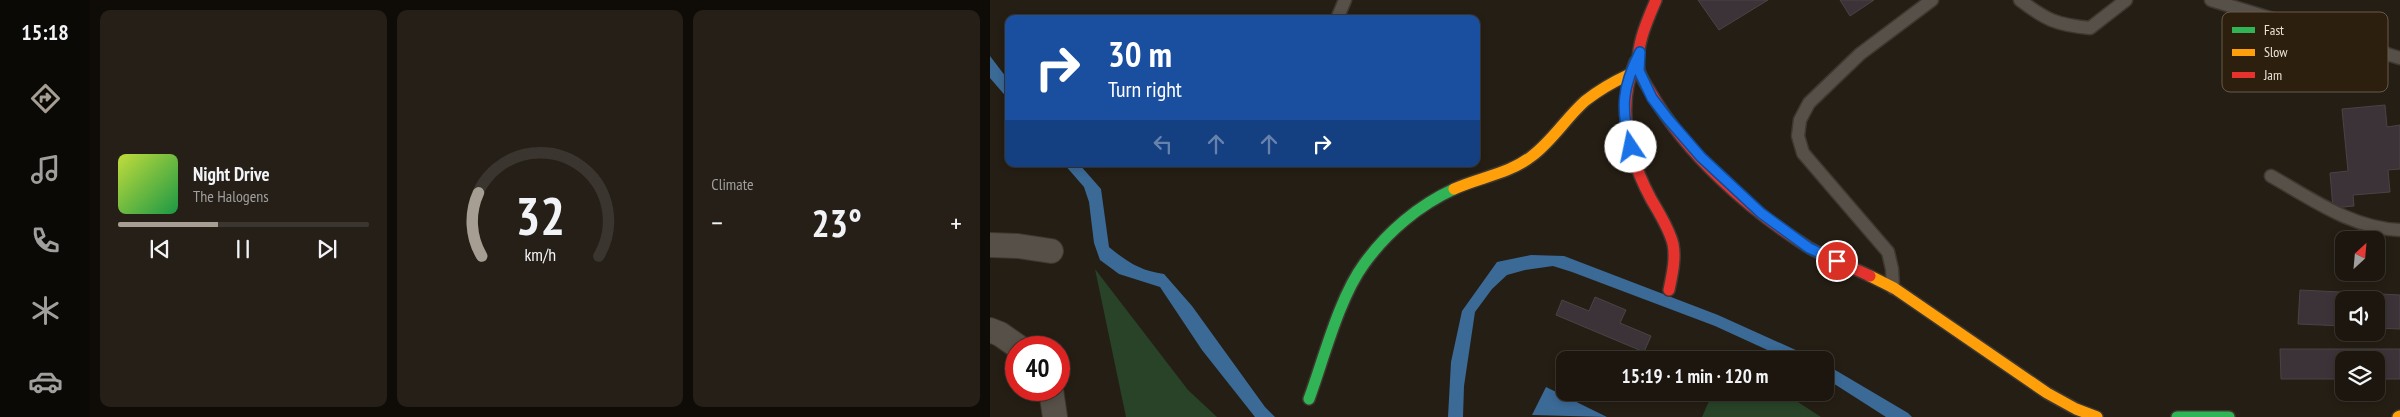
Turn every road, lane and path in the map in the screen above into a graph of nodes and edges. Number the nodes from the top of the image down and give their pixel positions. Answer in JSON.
{"nodes":[{"id":1,"x":1345,"y":0,"type":"edge"},
{"id":2,"x":1656,"y":0,"type":"edge"},
{"id":3,"x":1932,"y":0,"type":"edge"},
{"id":4,"x":2020,"y":0,"type":"edge"},
{"id":5,"x":2126,"y":0,"type":"edge"},
{"id":6,"x":2211,"y":0,"type":"edge"},
{"id":7,"x":2250,"y":12,"type":"edge"},
{"id":8,"x":1339,"y":15,"type":"edge"},
{"id":9,"x":1640,"y":52,"type":"junction"},
{"id":10,"x":2388,"y":54,"type":"edge"},
{"id":11,"x":2400,"y":58,"type":"edge"},
{"id":12,"x":1628,"y":75,"type":"junction"},
{"id":13,"x":2270,"y":176,"type":"dead end"},
{"id":14,"x":2400,"y":230,"type":"edge"},
{"id":15,"x":990,"y":245,"type":"edge"},
{"id":16,"x":1051,"y":251,"type":"dead end"},
{"id":17,"x":1893,"y":288,"type":"junction"},
{"id":18,"x":1669,"y":290,"type":"dead end"},
{"id":19,"x":990,"y":330,"type":"edge"},
{"id":20,"x":1005,"y":338,"type":"edge"},
{"id":21,"x":1309,"y":399,"type":"dead end"},
{"id":22,"x":1053,"y":401,"type":"edge"},
{"id":23,"x":1055,"y":417,"type":"edge"},
{"id":24,"x":2097,"y":417,"type":"edge"},
{"id":25,"x":2177,"y":417,"type":"edge"},
{"id":26,"x":2229,"y":417,"type":"edge"}],
"edges":[{"from":1,"to":8,"type":"lane"},
{"from":2,"to":9,"type":"street"},
{"from":3,"to":17,"type":"lane"},
{"from":4,"to":5,"type":"lane"},
{"from":6,"to":7,"type":"lane"},
{"from":9,"to":12,"type":"street"},
{"from":9,"to":17,"type":"street"},
{"from":10,"to":11,"type":"lane"},
{"from":12,"to":18,"type":"street"},
{"from":12,"to":21,"type":"street"},
{"from":13,"to":14,"type":"lane"},
{"from":15,"to":16,"type":"street"},
{"from":17,"to":24,"type":"street"},
{"from":19,"to":20,"type":"street"},
{"from":22,"to":23,"type":"street"},
{"from":25,"to":26,"type":"street"}]}
